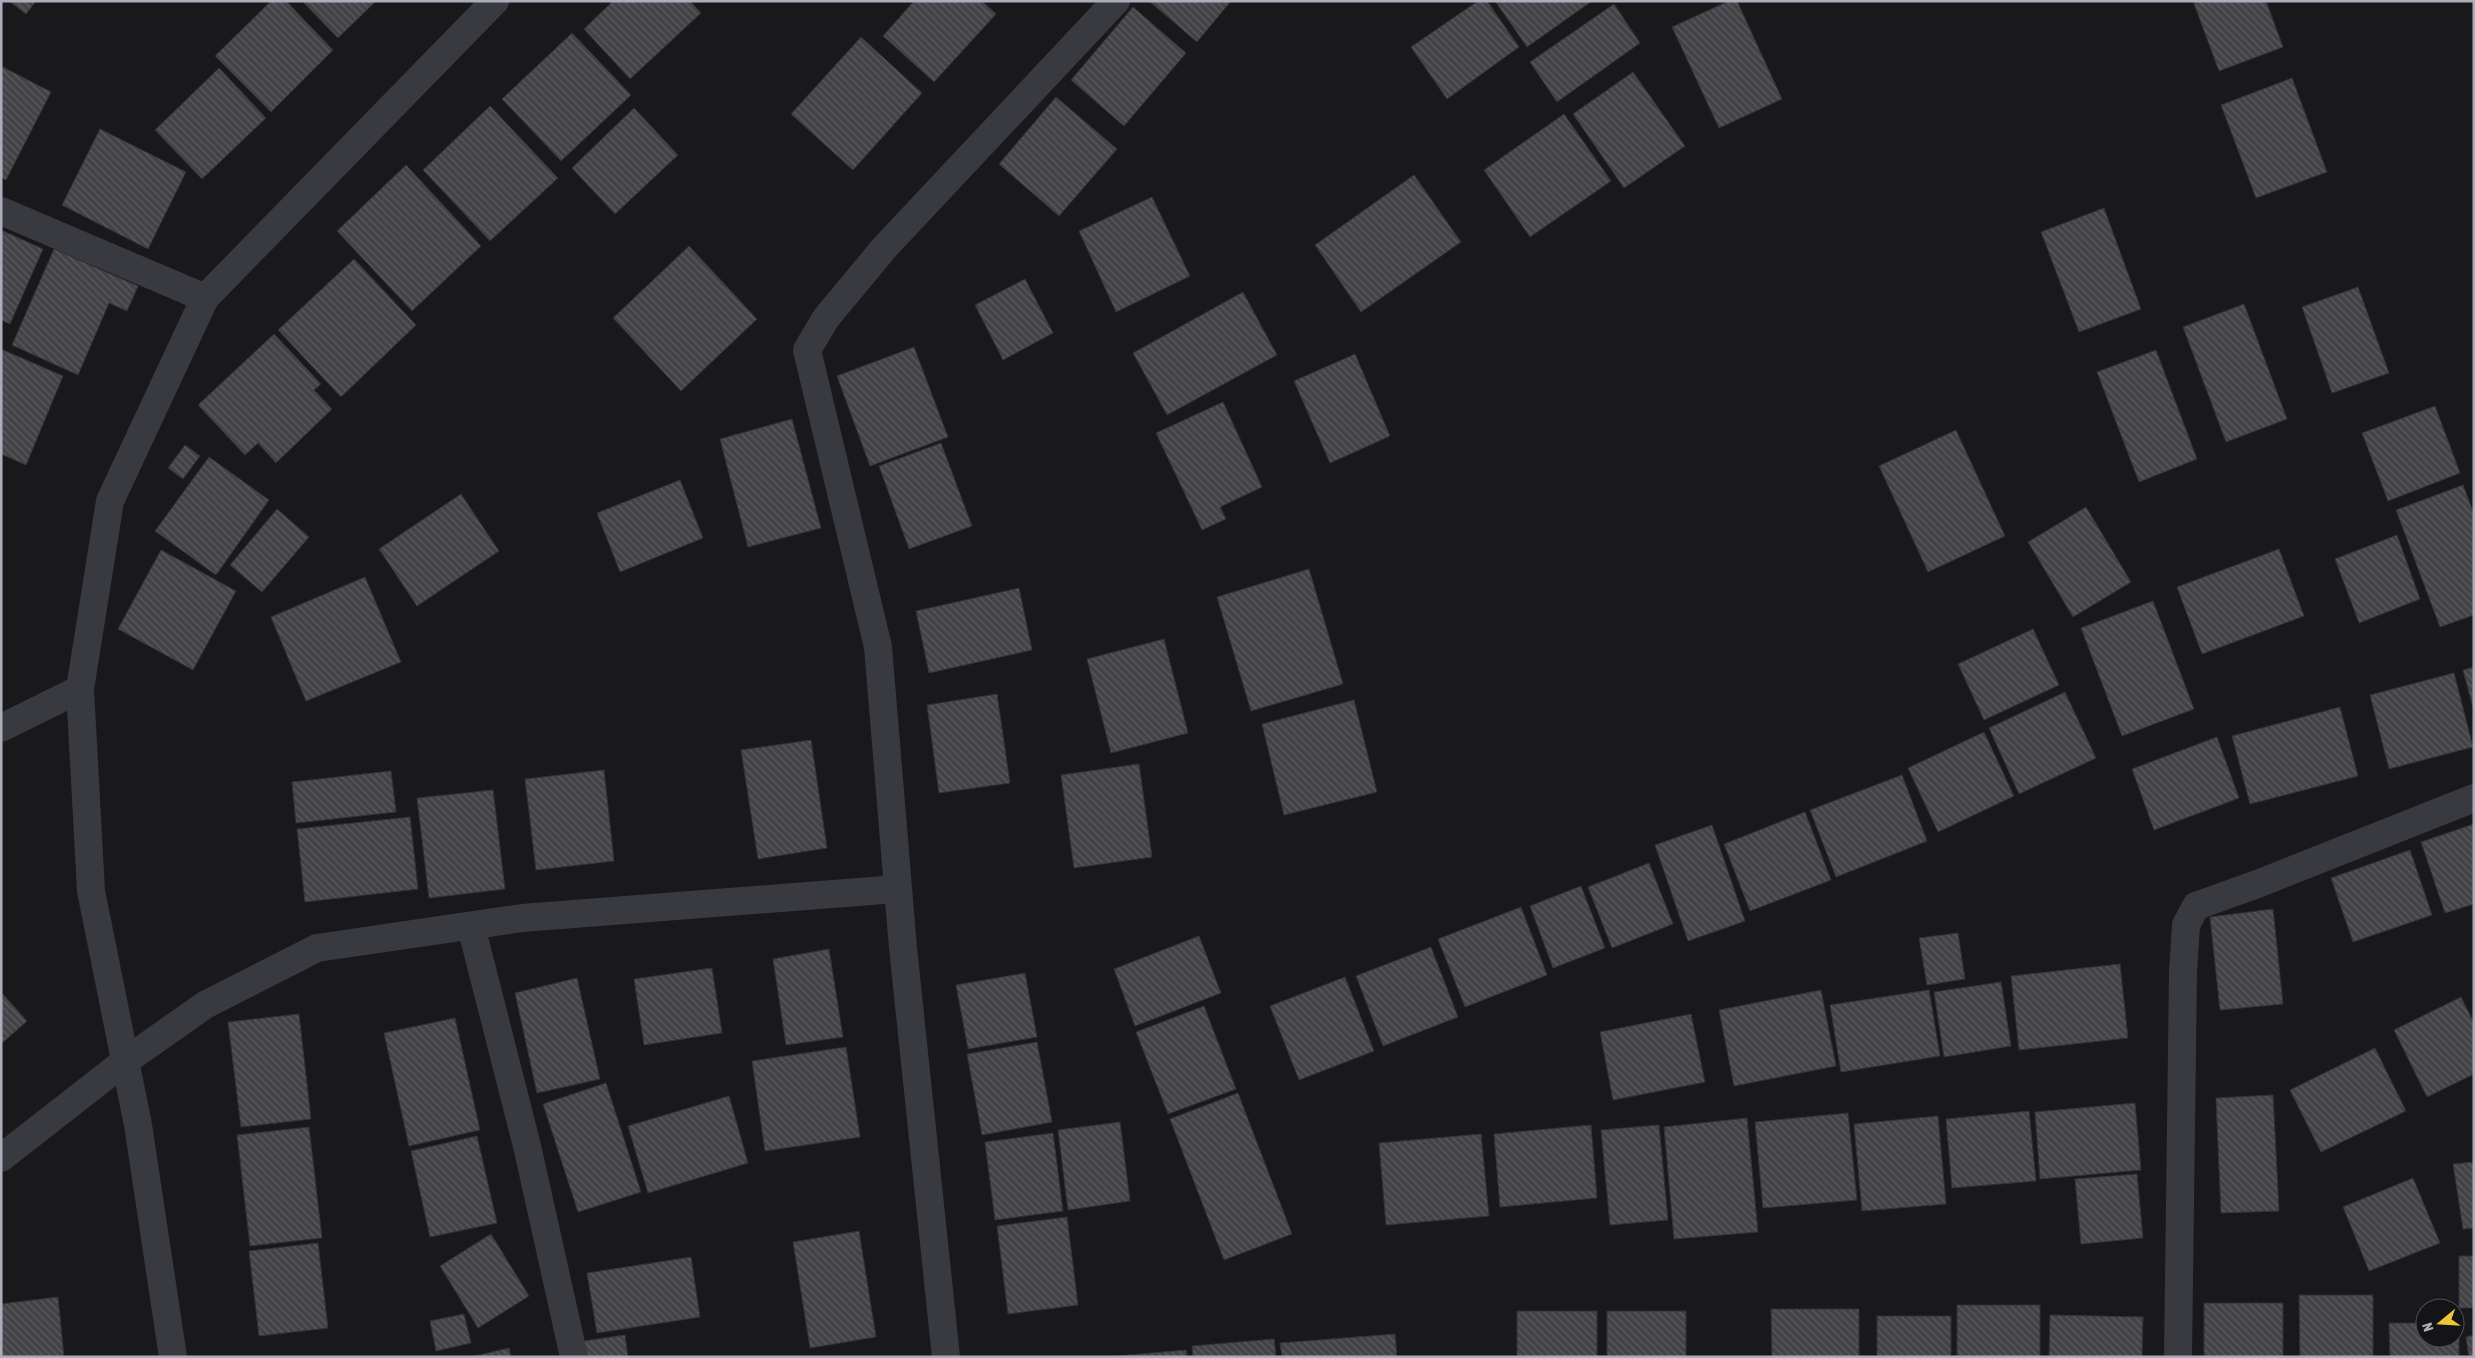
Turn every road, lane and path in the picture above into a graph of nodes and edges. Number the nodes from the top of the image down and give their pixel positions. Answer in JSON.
{"nodes":[{"id":1,"x":495,"y":1,"type":"edge"},
{"id":2,"x":1116,"y":1,"type":"edge"},
{"id":3,"x":1,"y":212,"type":"edge"},
{"id":4,"x":205,"y":298,"type":"junction"},
{"id":5,"x":80,"y":689,"type":"junction"},
{"id":6,"x":1,"y":728,"type":"edge"},
{"id":7,"x":2474,"y":798,"type":"edge"},
{"id":8,"x":897,"y":889,"type":"junction"},
{"id":9,"x":471,"y":926,"type":"junction"},
{"id":10,"x":124,"y":1062,"type":"junction"},
{"id":11,"x":1,"y":1158,"type":"edge"},
{"id":12,"x":173,"y":1357,"type":"edge"},
{"id":13,"x":574,"y":1357,"type":"edge"},
{"id":14,"x":946,"y":1357,"type":"edge"},
{"id":15,"x":2178,"y":1357,"type":"edge"}],
"edges":[{"from":1,"to":4,"type":"street"},
{"from":2,"to":8,"type":"street"},
{"from":3,"to":4,"type":"street"},
{"from":4,"to":5,"type":"street"},
{"from":5,"to":6,"type":"street"},
{"from":5,"to":10,"type":"street"},
{"from":7,"to":15,"type":"street"},
{"from":8,"to":9,"type":"street"},
{"from":8,"to":14,"type":"street"},
{"from":9,"to":10,"type":"street"},
{"from":9,"to":13,"type":"street"},
{"from":10,"to":11,"type":"street"},
{"from":10,"to":12,"type":"street"}]}
